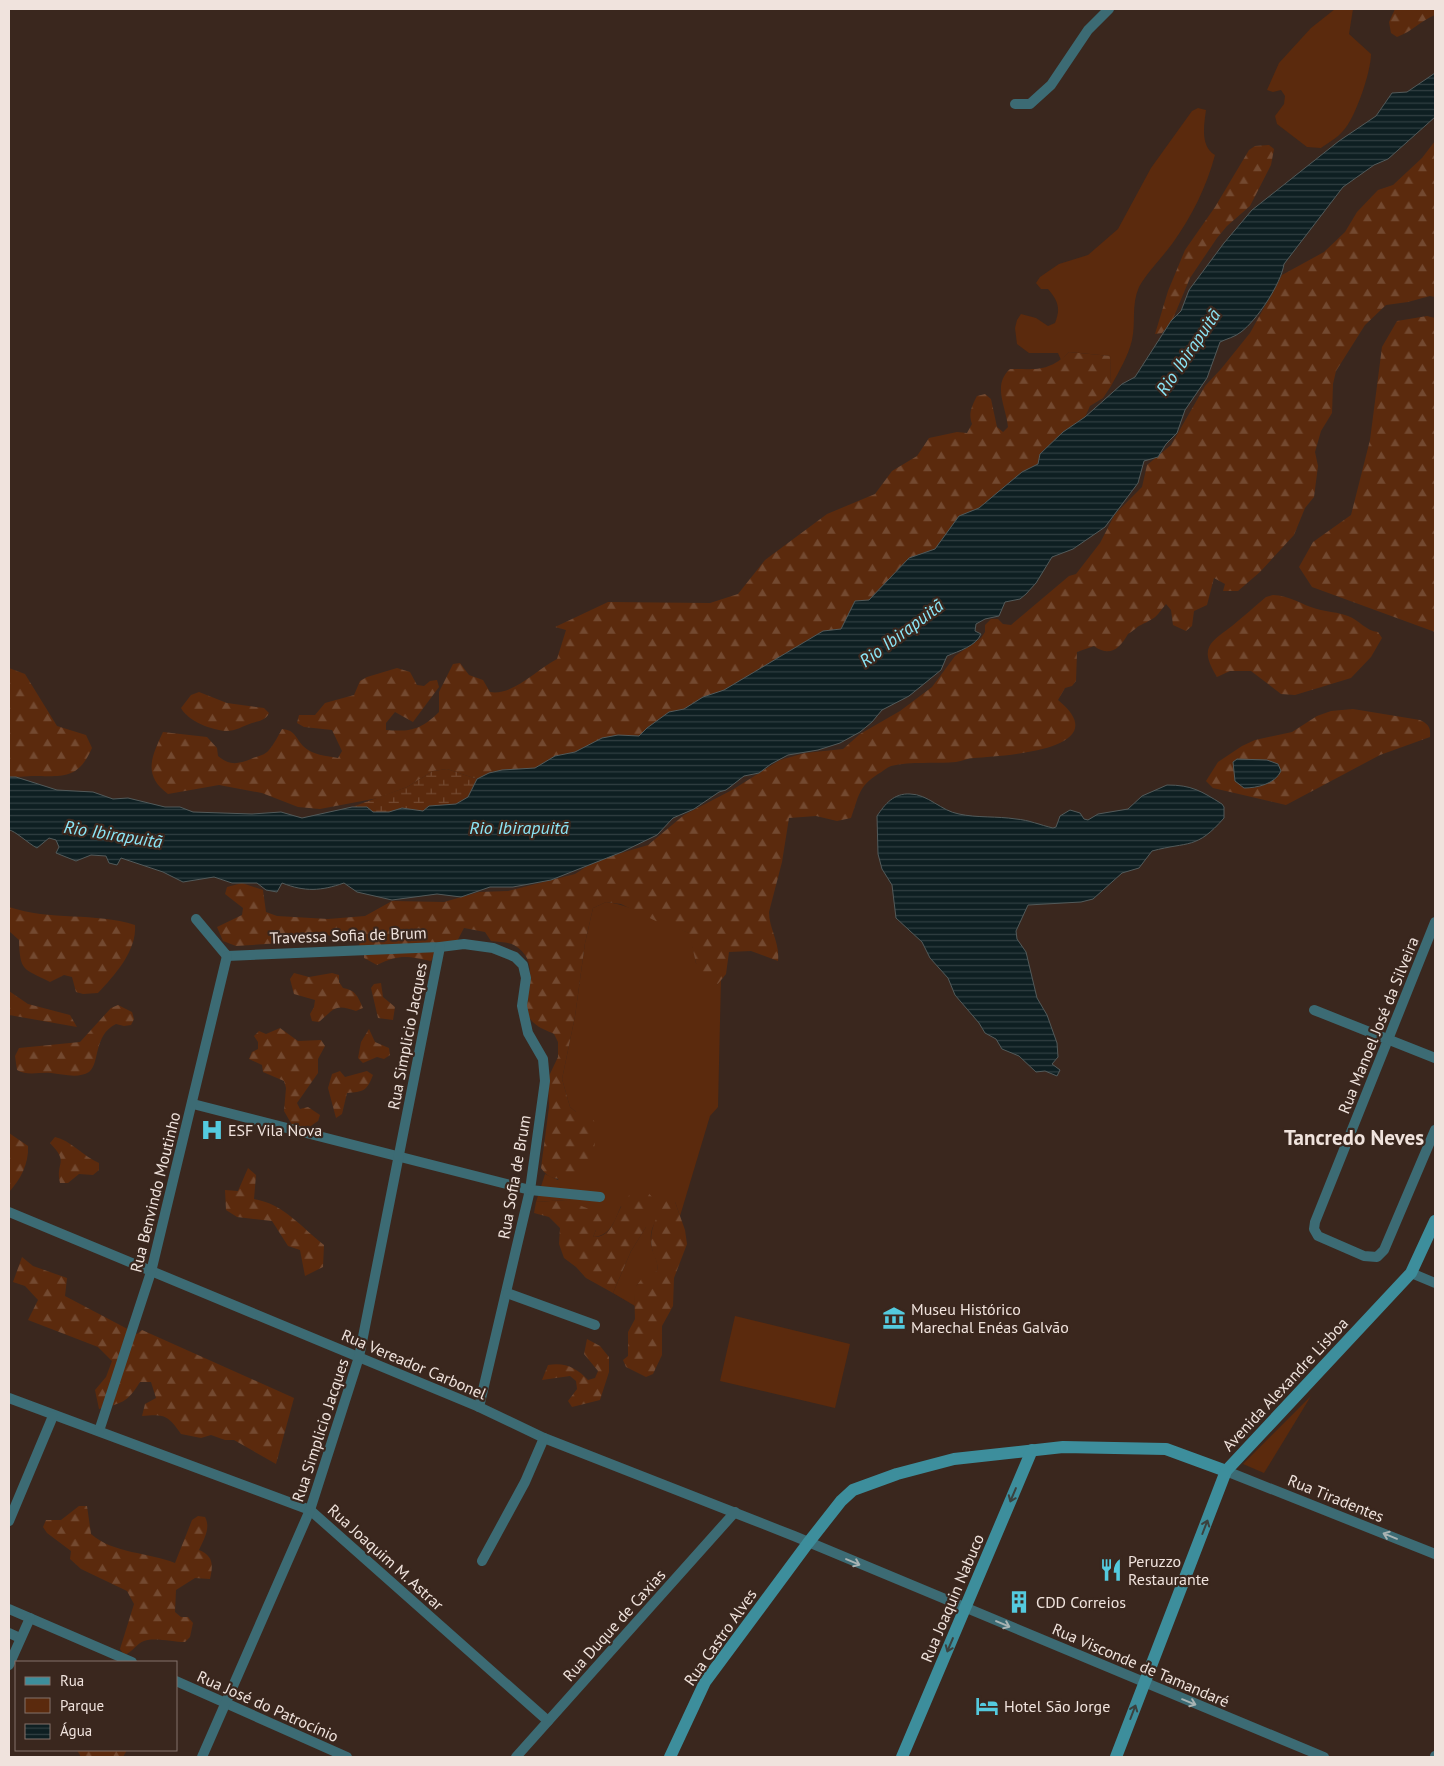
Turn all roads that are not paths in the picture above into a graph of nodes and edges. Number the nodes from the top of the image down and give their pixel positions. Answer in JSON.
{"nodes":[{"id":1,"x":1109,"y":9,"type":"edge"},
{"id":2,"x":1015,"y":104,"type":"dead end"},
{"id":3,"x":196,"y":919,"type":"dead end"},
{"id":4,"x":1435,"y":922,"type":"edge"},
{"id":5,"x":440,"y":947,"type":"junction"},
{"id":6,"x":227,"y":956,"type":"junction"},
{"id":7,"x":515,"y":957,"type":"joint"},
{"id":8,"x":1314,"y":1010,"type":"dead end"},
{"id":9,"x":1388,"y":1040,"type":"junction"},
{"id":10,"x":1435,"y":1058,"type":"edge"},
{"id":11,"x":193,"y":1104,"type":"junction"},
{"id":12,"x":1435,"y":1130,"type":"edge"},
{"id":13,"x":400,"y":1155,"type":"junction"},
{"id":14,"x":530,"y":1190,"type":"junction"},
{"id":15,"x":600,"y":1197,"type":"dead end"},
{"id":16,"x":9,"y":1212,"type":"edge"},
{"id":17,"x":1435,"y":1221,"type":"edge"},
{"id":18,"x":152,"y":1272,"type":"junction"},
{"id":19,"x":1411,"y":1273,"type":"junction"},
{"id":20,"x":1435,"y":1283,"type":"edge"},
{"id":21,"x":507,"y":1293,"type":"junction"},
{"id":22,"x":595,"y":1325,"type":"dead end"},
{"id":23,"x":359,"y":1357,"type":"junction"},
{"id":24,"x":9,"y":1398,"type":"edge"},
{"id":25,"x":479,"y":1407,"type":"junction"},
{"id":26,"x":53,"y":1416,"type":"junction"},
{"id":27,"x":99,"y":1431,"type":"junction"},
{"id":28,"x":544,"y":1438,"type":"junction"},
{"id":29,"x":1032,"y":1450,"type":"junction"},
{"id":30,"x":1226,"y":1471,"type":"junction"},
{"id":31,"x":310,"y":1510,"type":"junction"},
{"id":32,"x":735,"y":1512,"type":"junction"},
{"id":33,"x":9,"y":1521,"type":"edge"},
{"id":34,"x":808,"y":1543,"type":"junction"},
{"id":35,"x":1435,"y":1554,"type":"edge"},
{"id":36,"x":482,"y":1561,"type":"dead end"},
{"id":37,"x":9,"y":1609,"type":"edge"},
{"id":38,"x":966,"y":1609,"type":"junction"},
{"id":39,"x":30,"y":1618,"type":"junction"},
{"id":40,"x":9,"y":1633,"type":"edge"},
{"id":41,"x":20,"y":1638,"type":"junction"},
{"id":42,"x":130,"y":1661,"type":"edge"},
{"id":43,"x":9,"y":1665,"type":"edge"},
{"id":44,"x":178,"y":1683,"type":"edge"},
{"id":45,"x":1144,"y":1683,"type":"junction"},
{"id":46,"x":226,"y":1703,"type":"junction"},
{"id":47,"x":548,"y":1721,"type":"junction"},
{"id":48,"x":202,"y":1757,"type":"edge"},
{"id":49,"x":347,"y":1757,"type":"edge"},
{"id":50,"x":516,"y":1757,"type":"edge"},
{"id":51,"x":670,"y":1757,"type":"edge"},
{"id":52,"x":902,"y":1757,"type":"edge"},
{"id":53,"x":1116,"y":1757,"type":"edge"},
{"id":54,"x":1324,"y":1757,"type":"edge"}],
"edges":[{"from":1,"to":2,"type":"street"},
{"from":3,"to":6,"type":"street"},
{"from":4,"to":9,"type":"street","name":"Rua Manoel José da Silveira"},
{"from":5,"to":6,"type":"street","name":"Travessa Sofia de Brum"},
{"from":5,"to":7,"type":"street","name":"Travessa Sofia de Brum"},
{"from":5,"to":13,"type":"street","name":"Rua Simplicio Jacques"},
{"from":6,"to":11,"type":"street","name":"Rua Benvindo Moutinho"},
{"from":7,"to":14,"type":"street","name":"Rua Sofia de Brum"},
{"from":8,"to":9,"type":"street"},
{"from":9,"to":10,"type":"street"},
{"from":9,"to":12,"type":"street","name":"Rua Manoel José da Silveira"},
{"from":11,"to":13,"type":"street"},
{"from":11,"to":18,"type":"street","name":"Rua Benvindo Moutinho"},
{"from":13,"to":14,"type":"street"},
{"from":13,"to":23,"type":"street","name":"Rua Simplicio Jacques"},
{"from":14,"to":15,"type":"street"},
{"from":14,"to":21,"type":"street","name":"Rua Sofia de Brum"},
{"from":16,"to":18,"type":"street","name":"Rua Vereador Carbonel"},
{"from":17,"to":19,"type":"street","name":"Avenida Alexandre Lisboa"},
{"from":18,"to":23,"type":"street","name":"Rua Vereador Carbonel"},
{"from":18,"to":27,"type":"street","name":"Rua Benvindo Moutinho"},
{"from":19,"to":20,"type":"street"},
{"from":19,"to":30,"type":"street","name":"Avenida Alexandre Lisboa"},
{"from":21,"to":22,"type":"street"},
{"from":21,"to":25,"type":"street","name":"Rua Sofia de Brum"},
{"from":23,"to":25,"type":"street","name":"Rua Vereador Carbonel"},
{"from":23,"to":31,"type":"street","name":"Rua Simplicio Jacques"},
{"from":24,"to":26,"type":"street","name":"Rua Joaquim M. Astrar"},
{"from":25,"to":28,"type":"street","name":"Rua Vereador Carbonel"},
{"from":26,"to":27,"type":"street","name":"Rua Joaquim M. Astrar"},
{"from":26,"to":33,"type":"street"},
{"from":27,"to":31,"type":"street","name":"Rua Joaquim M. Astrar"},
{"from":28,"to":32,"type":"street","name":"Rua Vereador Carbonel"},
{"from":28,"to":36,"type":"street"},
{"from":29,"to":30,"type":"street","name":"Avenida Alexandre Lisboa"},
{"from":29,"to":34,"type":"street","name":"Avenida Alexandre Lisboa"},
{"from":29,"to":38,"type":"street","name":"Rua Joaquin Nabuco","one_way":true},
{"from":35,"to":30,"type":"street","name":"Rua Tiradentes","one_way":true},
{"from":45,"to":30,"type":"street","one_way":true},
{"from":31,"to":46,"type":"street","name":"Rua Simplicio Jacques"},
{"from":31,"to":47,"type":"street","name":"Rua Joaquim M. Astrar"},
{"from":32,"to":34,"type":"street","name":"Rua Vereador Carbonel"},
{"from":32,"to":47,"type":"street","name":"Rua Duque de Caxias"},
{"from":34,"to":38,"type":"street","name":"Rua Visconde de Tamandaré","one_way":true},
{"from":34,"to":51,"type":"street","name":"Rua Castro Alves"},
{"from":37,"to":39,"type":"street"},
{"from":38,"to":45,"type":"street","name":"Rua Visconde de Tamandaré","one_way":true},
{"from":38,"to":52,"type":"street","name":"Rua Joaquin Nabuco","one_way":true},
{"from":39,"to":41,"type":"street"},
{"from":39,"to":42,"type":"street"},
{"from":40,"to":41,"type":"street"},
{"from":41,"to":43,"type":"street"},
{"from":44,"to":46,"type":"street","name":"Rua José do Patrocínio"},
{"from":53,"to":45,"type":"street","one_way":true},
{"from":45,"to":54,"type":"street","name":"Rua Visconde de Tamandaré","one_way":true},
{"from":46,"to":48,"type":"street","name":"Rua Simplicio Jacques"},
{"from":46,"to":49,"type":"street","name":"Rua José do Patrocínio"},
{"from":47,"to":50,"type":"street","name":"Rua Duque de Caxias"}]}
